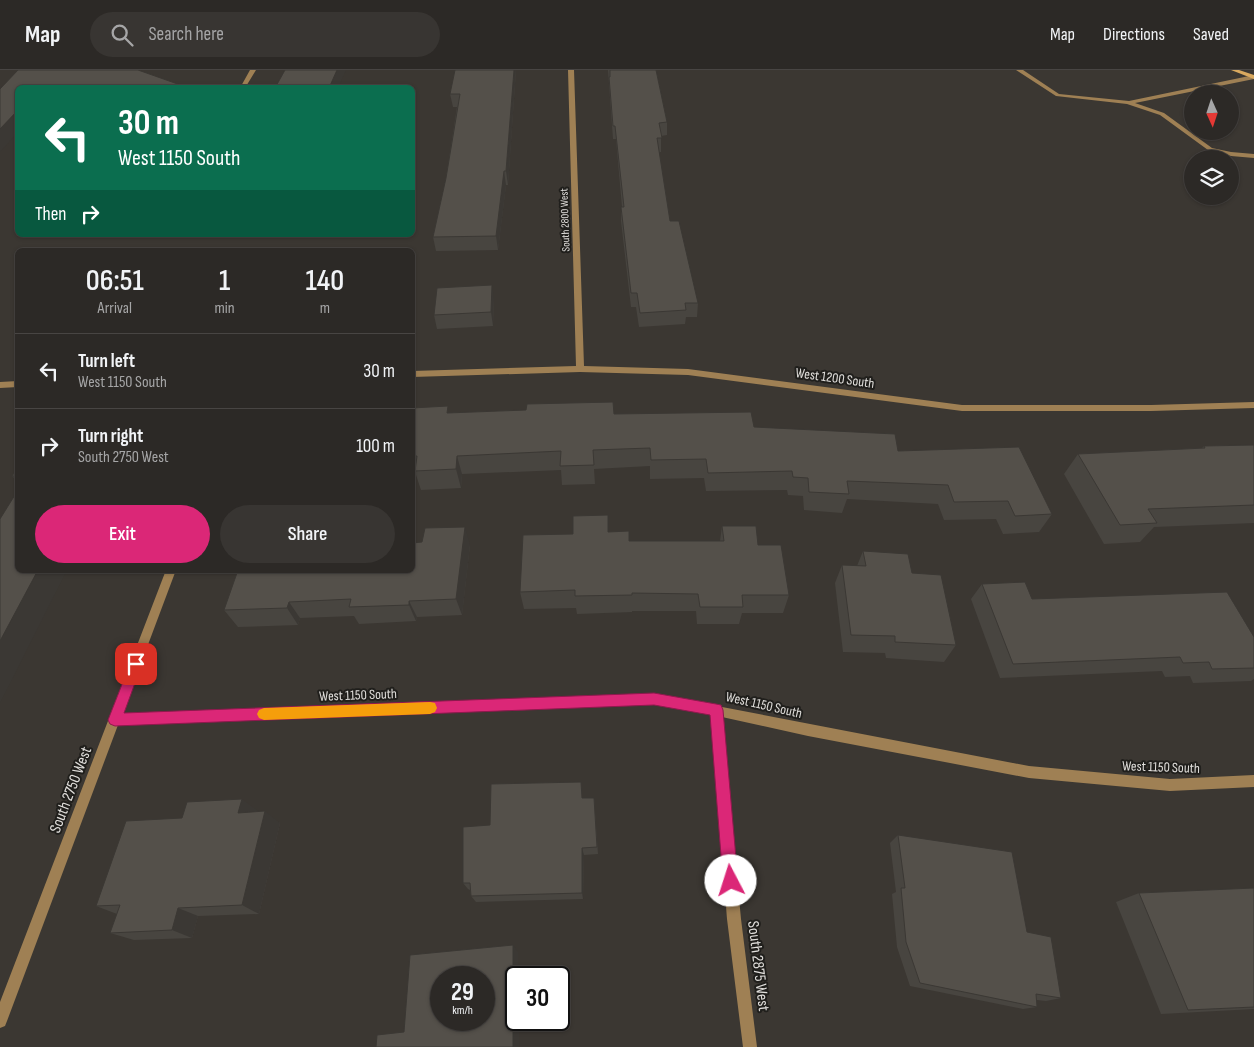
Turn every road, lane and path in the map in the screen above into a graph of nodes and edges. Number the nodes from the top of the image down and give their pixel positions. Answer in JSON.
{"nodes":[{"id":1,"x":254,"y":70,"type":"edge"},
{"id":2,"x":571,"y":70,"type":"edge"},
{"id":3,"x":1020,"y":70,"type":"edge"},
{"id":4,"x":1234,"y":70,"type":"edge"},
{"id":5,"x":1254,"y":77,"type":"edge"},
{"id":6,"x":244,"y":85,"type":"edge"},
{"id":7,"x":1128,"y":102,"type":"junction"},
{"id":8,"x":1254,"y":156,"type":"edge"},
{"id":9,"x":580,"y":369,"type":"junction"},
{"id":10,"x":415,"y":374,"type":"edge"},
{"id":11,"x":15,"y":384,"type":"edge"},
{"id":12,"x":0,"y":385,"type":"edge"},
{"id":13,"x":1254,"y":405,"type":"edge"},
{"id":14,"x":170,"y":573,"type":"edge"},
{"id":15,"x":716,"y":710,"type":"junction"},
{"id":16,"x":115,"y":720,"type":"junction"},
{"id":17,"x":1254,"y":781,"type":"edge"},
{"id":18,"x":0,"y":1021,"type":"edge"},
{"id":19,"x":750,"y":1047,"type":"edge"}],
"edges":[{"from":1,"to":6,"type":"street"},
{"from":2,"to":9,"type":"street","name":"South 2800 West"},
{"from":3,"to":7,"type":"street"},
{"from":4,"to":5,"type":"street"},
{"from":5,"to":7,"type":"street"},
{"from":7,"to":8,"type":"street"},
{"from":9,"to":10,"type":"street","name":"West 1200 South"},
{"from":9,"to":13,"type":"street","name":"West 1200 South"},
{"from":11,"to":12,"type":"street"},
{"from":14,"to":16,"type":"street","name":"South 2750 West"},
{"from":15,"to":16,"type":"street","name":"West 1150 South"},
{"from":15,"to":17,"type":"street","name":"West 1150 South"},
{"from":15,"to":19,"type":"street","name":"South 2875 West"},
{"from":16,"to":18,"type":"street","name":"South 2750 West"}]}
